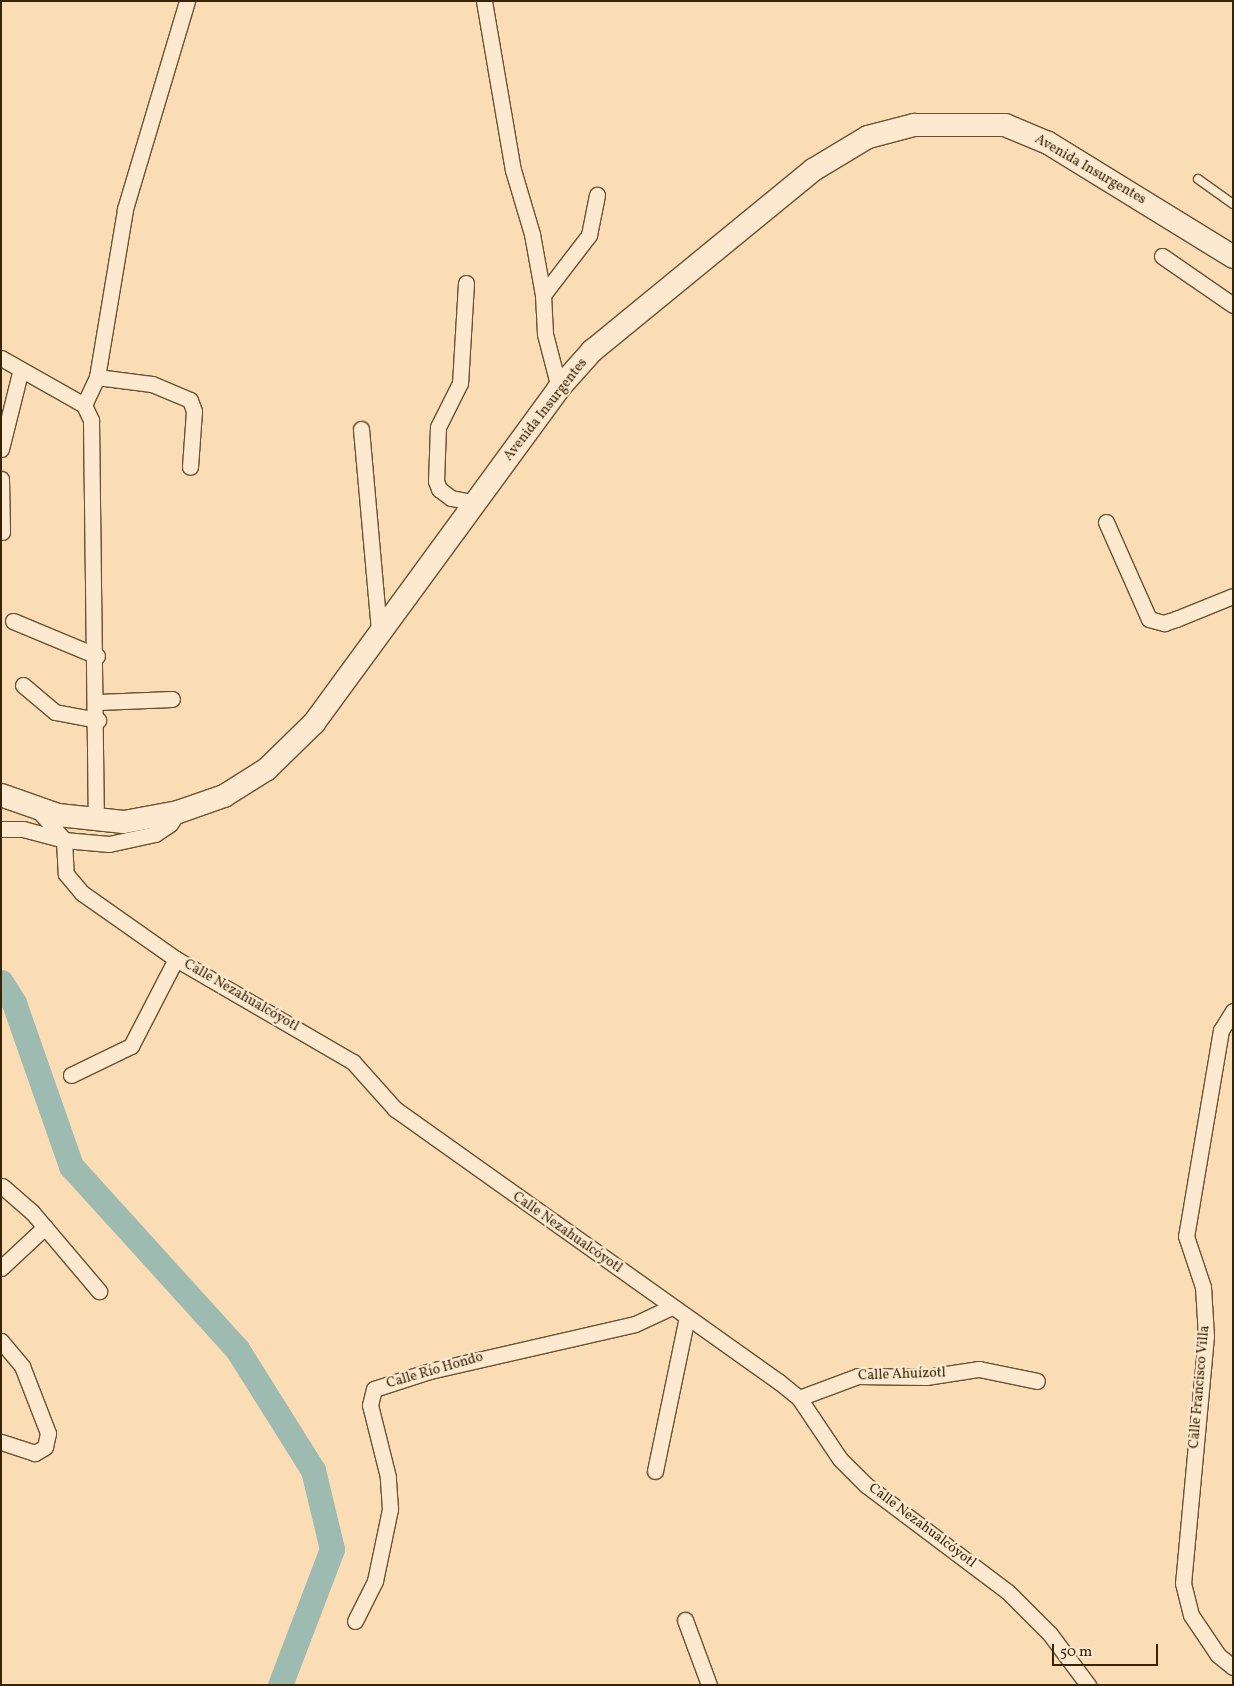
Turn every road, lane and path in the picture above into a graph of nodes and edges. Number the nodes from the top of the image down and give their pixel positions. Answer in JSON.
{"nodes":[{"id":1,"x":187,"y":1,"type":"edge"},
{"id":2,"x":484,"y":1,"type":"edge"},
{"id":3,"x":1198,"y":178,"type":"dead end"},
{"id":4,"x":597,"y":194,"type":"dead end"},
{"id":5,"x":1233,"y":204,"type":"edge"},
{"id":6,"x":1162,"y":256,"type":"dead end"},
{"id":7,"x":1233,"y":257,"type":"edge"},
{"id":8,"x":466,"y":283,"type":"dead end"},
{"id":9,"x":543,"y":295,"type":"junction"},
{"id":10,"x":1233,"y":305,"type":"edge"},
{"id":11,"x":1,"y":358,"type":"edge"},
{"id":12,"x":21,"y":369,"type":"junction"},
{"id":13,"x":97,"y":377,"type":"junction"},
{"id":14,"x":559,"y":388,"type":"junction"},
{"id":15,"x":84,"y":405,"type":"junction"},
{"id":16,"x":361,"y":429,"type":"dead end"},
{"id":17,"x":1,"y":449,"type":"edge"},
{"id":18,"x":190,"y":467,"type":"dead end"},
{"id":19,"x":1,"y":479,"type":"edge"},
{"id":20,"x":476,"y":503,"type":"junction"},
{"id":21,"x":1106,"y":522,"type":"dead end"},
{"id":22,"x":2,"y":532,"type":"edge"},
{"id":23,"x":1233,"y":596,"type":"edge"},
{"id":24,"x":13,"y":620,"type":"dead end"},
{"id":25,"x":379,"y":629,"type":"junction"},
{"id":26,"x":97,"y":656,"type":"junction"},
{"id":27,"x":23,"y":684,"type":"dead end"},
{"id":28,"x":172,"y":699,"type":"dead end"},
{"id":29,"x":98,"y":702,"type":"junction"},
{"id":30,"x":98,"y":720,"type":"junction"},
{"id":31,"x":1,"y":795,"type":"edge"},
{"id":32,"x":36,"y":808,"type":"junction"},
{"id":33,"x":178,"y":812,"type":"junction"},
{"id":34,"x":96,"y":821,"type":"junction"},
{"id":35,"x":1,"y":829,"type":"edge"},
{"id":36,"x":64,"y":840,"type":"junction"},
{"id":37,"x":176,"y":959,"type":"junction"},
{"id":38,"x":1233,"y":1011,"type":"edge"},
{"id":39,"x":71,"y":1075,"type":"dead end"},
{"id":40,"x":2,"y":1186,"type":"edge"},
{"id":41,"x":44,"y":1227,"type":"junction"},
{"id":42,"x":1,"y":1268,"type":"edge"},
{"id":43,"x":99,"y":1291,"type":"dead end"},
{"id":44,"x":671,"y":1307,"type":"junction"},
{"id":45,"x":687,"y":1316,"type":"junction"},
{"id":46,"x":1,"y":1342,"type":"edge"},
{"id":47,"x":1036,"y":1381,"type":"dead end"},
{"id":48,"x":799,"y":1398,"type":"junction"},
{"id":49,"x":1,"y":1442,"type":"edge"},
{"id":50,"x":655,"y":1471,"type":"dead end"},
{"id":51,"x":355,"y":1620,"type":"dead end"},
{"id":52,"x":685,"y":1620,"type":"dead end"},
{"id":53,"x":1233,"y":1666,"type":"edge"},
{"id":54,"x":709,"y":1685,"type":"edge"},
{"id":55,"x":1088,"y":1685,"type":"edge"}],
"edges":[{"from":1,"to":13,"type":"street"},
{"from":2,"to":9,"type":"street"},
{"from":3,"to":5,"type":"lane"},
{"from":4,"to":9,"type":"street"},
{"from":6,"to":10,"type":"street"},
{"from":7,"to":14,"type":"main road","name":"Avenida Insurgentes"},
{"from":8,"to":20,"type":"street"},
{"from":9,"to":14,"type":"street"},
{"from":11,"to":12,"type":"street"},
{"from":12,"to":15,"type":"street"},
{"from":12,"to":17,"type":"street"},
{"from":13,"to":15,"type":"street"},
{"from":13,"to":18,"type":"street"},
{"from":14,"to":20,"type":"main road","name":"Avenida Insurgentes"},
{"from":15,"to":26,"type":"street"},
{"from":16,"to":25,"type":"street"},
{"from":19,"to":22,"type":"street"},
{"from":20,"to":25,"type":"main road","name":"Avenida Insurgentes"},
{"from":21,"to":23,"type":"street"},
{"from":24,"to":26,"type":"street"},
{"from":25,"to":33,"type":"main road","name":"Avenida Insurgentes"},
{"from":26,"to":29,"type":"street"},
{"from":27,"to":30,"type":"street"},
{"from":28,"to":29,"type":"street"},
{"from":29,"to":30,"type":"street"},
{"from":30,"to":34,"type":"street"},
{"from":31,"to":32,"type":"main road","name":"Avenida Insurgentes"},
{"from":32,"to":34,"type":"main road","name":"Avenida Insurgentes"},
{"from":32,"to":36,"type":"street"},
{"from":33,"to":34,"type":"main road","name":"Avenida Insurgentes"},
{"from":33,"to":36,"type":"street"},
{"from":35,"to":36,"type":"street"},
{"from":36,"to":37,"type":"street","name":"Calle Nezahualcóyotl"},
{"from":37,"to":39,"type":"street"},
{"from":37,"to":44,"type":"street","name":"Calle Nezahualcóyotl"},
{"from":38,"to":53,"type":"street","name":"Calle Francisco Villa"},
{"from":40,"to":41,"type":"street"},
{"from":41,"to":42,"type":"street"},
{"from":41,"to":43,"type":"street"},
{"from":44,"to":45,"type":"street","name":"Calle Nezahualcóyotl"},
{"from":44,"to":51,"type":"street","name":"Calle Río Hondo"},
{"from":45,"to":48,"type":"street","name":"Calle Nezahualcóyotl"},
{"from":45,"to":50,"type":"street"},
{"from":46,"to":49,"type":"street"},
{"from":47,"to":48,"type":"street","name":"Calle Ahuízotl"},
{"from":48,"to":55,"type":"street","name":"Calle Nezahualcóyotl"},
{"from":52,"to":54,"type":"street"}]}
